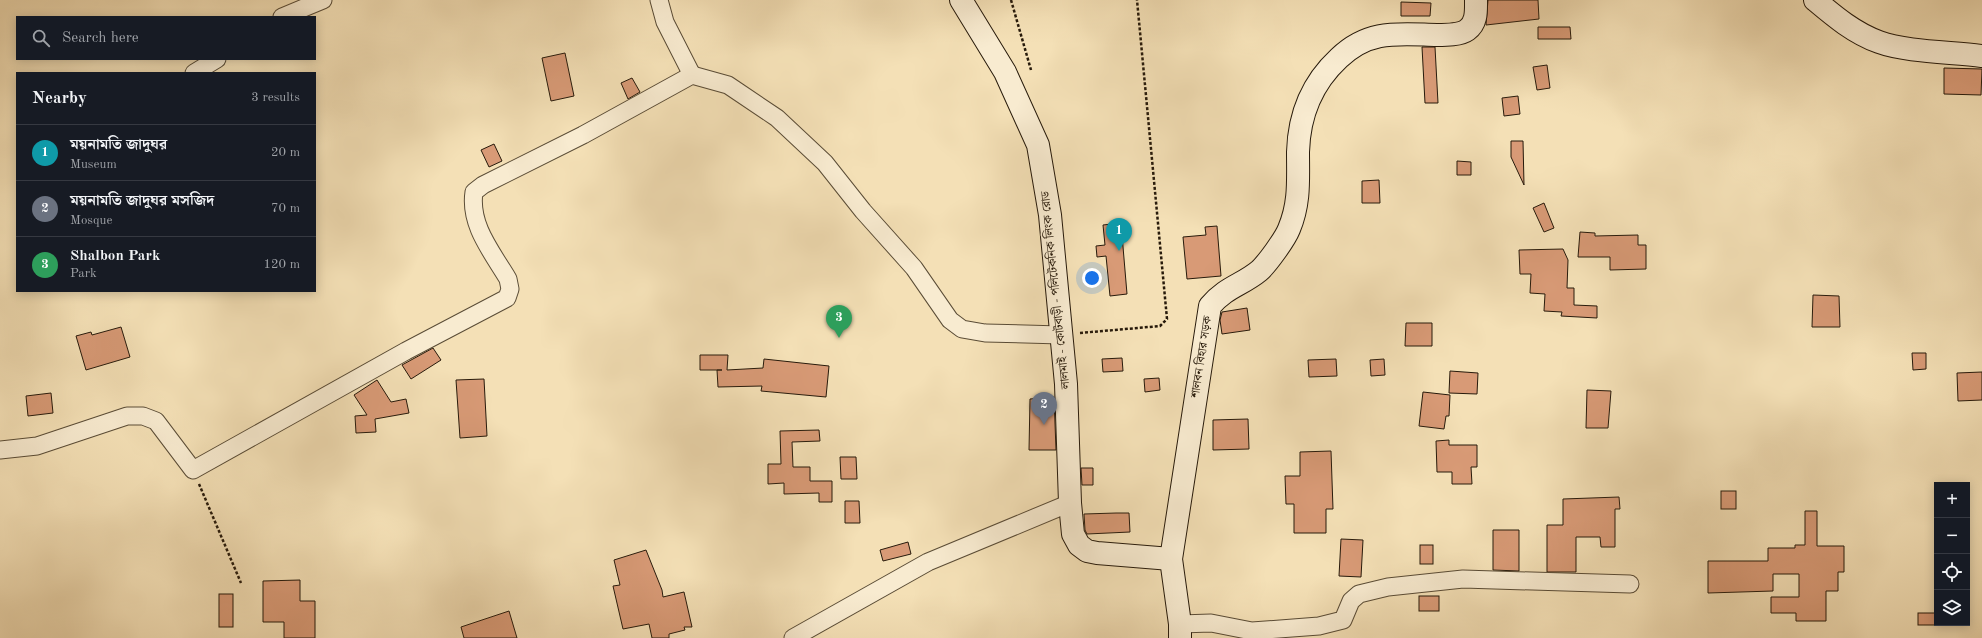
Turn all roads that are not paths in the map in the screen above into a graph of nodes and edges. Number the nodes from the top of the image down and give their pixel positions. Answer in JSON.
{"nodes":[{"id":1,"x":323,"y":0,"type":"edge"},
{"id":2,"x":658,"y":0,"type":"edge"},
{"id":3,"x":961,"y":0,"type":"edge"},
{"id":4,"x":1476,"y":0,"type":"edge"},
{"id":5,"x":1815,"y":0,"type":"edge"},
{"id":6,"x":284,"y":16,"type":"edge"},
{"id":7,"x":1982,"y":56,"type":"edge"},
{"id":8,"x":215,"y":60,"type":"edge"},
{"id":9,"x":196,"y":72,"type":"edge"},
{"id":10,"x":692,"y":76,"type":"junction"},
{"id":11,"x":1061,"y":335,"type":"junction"},
{"id":12,"x":0,"y":450,"type":"edge"},
{"id":13,"x":1070,"y":503,"type":"junction"},
{"id":14,"x":1171,"y":560,"type":"junction"},
{"id":15,"x":1630,"y":584,"type":"dead end"},
{"id":16,"x":1180,"y":631,"type":"edge"},
{"id":17,"x":793,"y":638,"type":"edge"}],
"edges":[{"from":1,"to":6,"type":"street"},
{"from":2,"to":10,"type":"street"},
{"from":3,"to":11,"type":"main road","name":"লালমাই - কোটবাড়ী - পলিটেকনিক লিংক রোড"},
{"from":4,"to":14,"type":"main road","name":"শালবন বিহার সড়ক"},
{"from":5,"to":7,"type":"main road"},
{"from":8,"to":9,"type":"street"},
{"from":10,"to":11,"type":"street"},
{"from":10,"to":12,"type":"street"},
{"from":11,"to":13,"type":"main road","name":"লালমাই - কোটবাড়ী - পলিটেকনিক লিংক রোড"},
{"from":13,"to":14,"type":"main road","name":"লালমাই - কোটবাড়ী - পলিটেকনিক লিংক রোড"},
{"from":13,"to":17,"type":"street"},
{"from":14,"to":16,"type":"main road"},
{"from":15,"to":16,"type":"street"}]}
